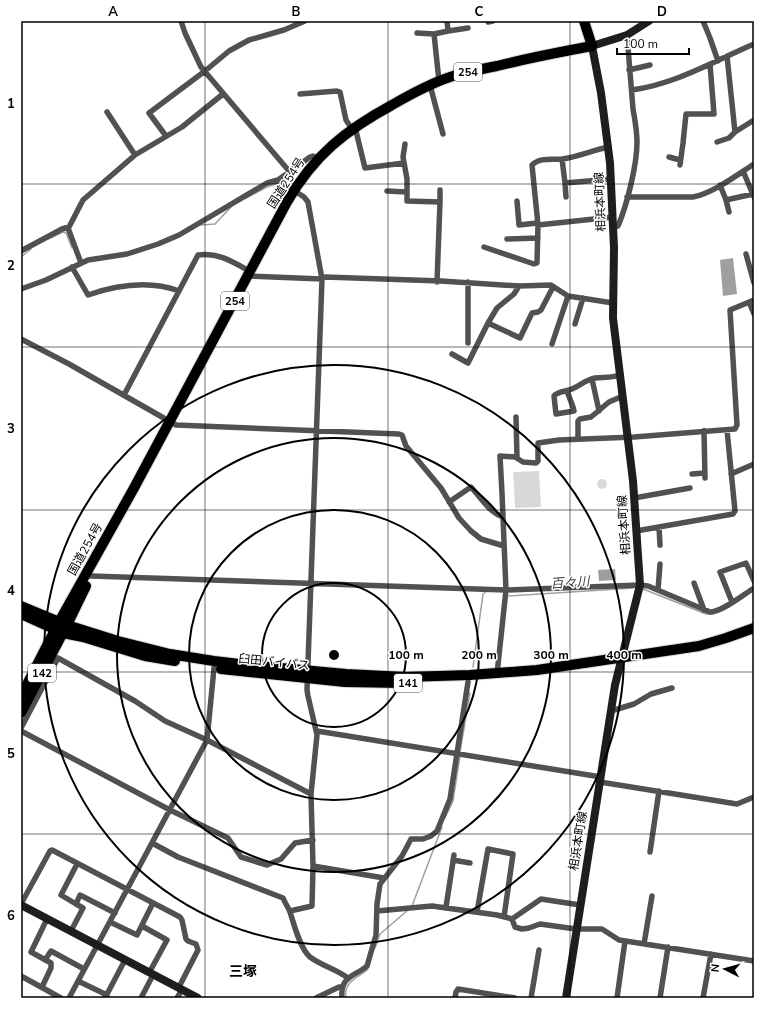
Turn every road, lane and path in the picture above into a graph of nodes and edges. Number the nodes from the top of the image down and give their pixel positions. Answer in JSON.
{"nodes":[{"id":1,"x":181,"y":21,"type":"edge"},
{"id":2,"x":305,"y":21,"type":"edge"},
{"id":3,"x":447,"y":21,"type":"edge"},
{"id":4,"x":584,"y":21,"type":"edge"},
{"id":5,"x":649,"y":21,"type":"edge"},
{"id":6,"x":703,"y":21,"type":"edge"},
{"id":7,"x":468,"y":28,"type":"dead end"},
{"id":8,"x":448,"y":31,"type":"junction"},
{"id":9,"x":417,"y":32,"type":"dead end"},
{"id":10,"x":434,"y":34,"type":"junction"},
{"id":11,"x":627,"y":36,"type":"junction"},
{"id":12,"x":754,"y":44,"type":"edge"},
{"id":13,"x":592,"y":46,"type":"junction"},
{"id":14,"x":727,"y":56,"type":"junction"},
{"id":15,"x":718,"y":61,"type":"junction"},
{"id":16,"x":710,"y":64,"type":"junction"},
{"id":17,"x":650,"y":65,"type":"dead end"},
{"id":18,"x":629,"y":70,"type":"junction"},
{"id":19,"x":205,"y":71,"type":"junction"},
{"id":20,"x":434,"y":83,"type":"junction"},
{"id":21,"x":632,"y":90,"type":"junction"},
{"id":22,"x":223,"y":94,"type":"junction"},
{"id":23,"x":300,"y":94,"type":"dead end"},
{"id":24,"x":108,"y":112,"type":"dead end"},
{"id":25,"x":754,"y":120,"type":"edge"},
{"id":26,"x":353,"y":128,"type":"junction"},
{"id":27,"x":735,"y":132,"type":"junction"},
{"id":28,"x":442,"y":134,"type":"dead end"},
{"id":29,"x":166,"y":136,"type":"junction"},
{"id":30,"x":717,"y":142,"type":"dead end"},
{"id":31,"x":405,"y":144,"type":"dead end"},
{"id":32,"x":609,"y":148,"type":"junction"},
{"id":33,"x":135,"y":155,"type":"junction"},
{"id":34,"x":669,"y":157,"type":"dead end"},
{"id":35,"x":317,"y":159,"type":"junction"},
{"id":36,"x":562,"y":159,"type":"junction"},
{"id":37,"x":404,"y":163,"type":"junction"},
{"id":38,"x":754,"y":164,"type":"edge"},
{"id":39,"x":289,"y":171,"type":"junction"},
{"id":40,"x":743,"y":171,"type":"junction"},
{"id":41,"x":611,"y":179,"type":"junction"},
{"id":42,"x":278,"y":180,"type":"junction"},
{"id":43,"x":565,"y":183,"type":"junction"},
{"id":44,"x":720,"y":185,"type":"junction"},
{"id":45,"x":294,"y":190,"type":"junction"},
{"id":46,"x":440,"y":190,"type":"dead end"},
{"id":47,"x":387,"y":192,"type":"dead end"},
{"id":48,"x":407,"y":192,"type":"junction"},
{"id":49,"x":754,"y":195,"type":"edge"},
{"id":50,"x":566,"y":197,"type":"dead end"},
{"id":51,"x":627,"y":197,"type":"junction"},
{"id":52,"x":726,"y":200,"type":"junction"},
{"id":53,"x":518,"y":201,"type":"dead end"},
{"id":54,"x":440,"y":202,"type":"junction"},
{"id":55,"x":729,"y":212,"type":"dead end"},
{"id":56,"x":613,"y":217,"type":"junction"},
{"id":57,"x":538,"y":224,"type":"junction"},
{"id":58,"x":68,"y":228,"type":"junction"},
{"id":59,"x":613,"y":228,"type":"junction"},
{"id":60,"x":538,"y":238,"type":"junction"},
{"id":61,"x":507,"y":239,"type":"dead end"},
{"id":62,"x":484,"y":247,"type":"dead end"},
{"id":63,"x":21,"y":251,"type":"edge"},
{"id":64,"x":746,"y":254,"type":"dead end"},
{"id":65,"x":78,"y":264,"type":"junction"},
{"id":66,"x":249,"y":274,"type":"junction"},
{"id":67,"x":322,"y":279,"type":"junction"},
{"id":68,"x":437,"y":282,"type":"junction"},
{"id":69,"x":468,"y":282,"type":"junction"},
{"id":70,"x":754,"y":283,"type":"edge"},
{"id":71,"x":519,"y":286,"type":"junction"},
{"id":72,"x":553,"y":287,"type":"junction"},
{"id":73,"x":21,"y":288,"type":"edge"},
{"id":74,"x":179,"y":291,"type":"junction"},
{"id":75,"x":568,"y":296,"type":"junction"},
{"id":76,"x":583,"y":298,"type":"junction"},
{"id":77,"x":752,"y":301,"type":"edge"},
{"id":78,"x":613,"y":303,"type":"junction"},
{"id":79,"x":754,"y":314,"type":"edge"},
{"id":80,"x":488,"y":323,"type":"junction"},
{"id":81,"x":575,"y":324,"type":"dead end"},
{"id":82,"x":21,"y":339,"type":"edge"},
{"id":83,"x":468,"y":343,"type":"dead end"},
{"id":84,"x":552,"y":344,"type":"dead end"},
{"id":85,"x":452,"y":354,"type":"dead end"},
{"id":86,"x":620,"y":375,"type":"junction"},
{"id":87,"x":592,"y":379,"type":"junction"},
{"id":88,"x":567,"y":391,"type":"junction"},
{"id":89,"x":124,"y":395,"type":"junction"},
{"id":90,"x":623,"y":396,"type":"junction"},
{"id":91,"x":599,"y":411,"type":"junction"},
{"id":92,"x":516,"y":417,"type":"dead end"},
{"id":93,"x":169,"y":422,"type":"junction"},
{"id":94,"x":727,"y":430,"type":"junction"},
{"id":95,"x":316,"y":431,"type":"junction"},
{"id":96,"x":704,"y":432,"type":"junction"},
{"id":97,"x":629,"y":437,"type":"junction"},
{"id":98,"x":578,"y":439,"type":"junction"},
{"id":99,"x":517,"y":458,"type":"junction"},
{"id":100,"x":754,"y":464,"type":"edge"},
{"id":101,"x":692,"y":474,"type":"dead end"},
{"id":102,"x":731,"y":474,"type":"junction"},
{"id":103,"x":134,"y":488,"type":"junction"},
{"id":104,"x":690,"y":488,"type":"dead end"},
{"id":105,"x":634,"y":498,"type":"junction"},
{"id":106,"x":449,"y":502,"type":"junction"},
{"id":107,"x":504,"y":517,"type":"junction"},
{"id":108,"x":659,"y":527,"type":"junction"},
{"id":109,"x":636,"y":531,"type":"junction"},
{"id":110,"x":660,"y":545,"type":"dead end"},
{"id":111,"x":504,"y":546,"type":"junction"},
{"id":112,"x":660,"y":564,"type":"dead end"},
{"id":113,"x":91,"y":576,"type":"junction"},
{"id":114,"x":754,"y":581,"type":"edge"},
{"id":115,"x":694,"y":583,"type":"dead end"},
{"id":116,"x":312,"y":584,"type":"junction"},
{"id":117,"x":640,"y":585,"type":"junction"},
{"id":118,"x":754,"y":588,"type":"edge"},
{"id":119,"x":506,"y":590,"type":"junction"},
{"id":120,"x":658,"y":590,"type":"junction"},
{"id":121,"x":732,"y":602,"type":"junction"},
{"id":122,"x":21,"y":606,"type":"edge"},
{"id":123,"x":704,"y":610,"type":"junction"},
{"id":124,"x":21,"y":614,"type":"edge"},
{"id":125,"x":61,"y":627,"type":"junction"},
{"id":126,"x":754,"y":628,"type":"edge"},
{"id":127,"x":754,"y":635,"type":"edge"},
{"id":128,"x":620,"y":661,"type":"junction"},
{"id":129,"x":214,"y":668,"type":"junction"},
{"id":130,"x":497,"y":674,"type":"junction"},
{"id":131,"x":308,"y":675,"type":"junction"},
{"id":132,"x":468,"y":682,"type":"junction"},
{"id":133,"x":672,"y":688,"type":"dead end"},
{"id":134,"x":21,"y":696,"type":"edge"},
{"id":135,"x":611,"y":711,"type":"junction"},
{"id":136,"x":21,"y":713,"type":"edge"},
{"id":137,"x":21,"y":729,"type":"edge"},
{"id":138,"x":317,"y":731,"type":"junction"},
{"id":139,"x":207,"y":740,"type":"junction"},
{"id":140,"x":457,"y":754,"type":"junction"},
{"id":141,"x":600,"y":779,"type":"junction"},
{"id":142,"x":659,"y":792,"type":"junction"},
{"id":143,"x":311,"y":794,"type":"junction"},
{"id":144,"x":754,"y":797,"type":"edge"},
{"id":145,"x":170,"y":810,"type":"junction"},
{"id":146,"x":313,"y":840,"type":"junction"},
{"id":147,"x":152,"y":843,"type":"junction"},
{"id":148,"x":650,"y":852,"type":"dead end"},
{"id":149,"x":470,"y":863,"type":"dead end"},
{"id":150,"x":78,"y":864,"type":"junction"},
{"id":151,"x":313,"y":866,"type":"junction"},
{"id":152,"x":384,"y":878,"type":"junction"},
{"id":153,"x":127,"y":890,"type":"junction"},
{"id":154,"x":652,"y":896,"type":"dead end"},
{"id":155,"x":76,"y":904,"type":"junction"},
{"id":156,"x":153,"y":904,"type":"junction"},
{"id":157,"x":21,"y":905,"type":"edge"},
{"id":158,"x":580,"y":905,"type":"junction"},
{"id":159,"x":446,"y":907,"type":"junction"},
{"id":160,"x":290,"y":911,"type":"junction"},
{"id":161,"x":376,"y":911,"type":"junction"},
{"id":162,"x":477,"y":912,"type":"junction"},
{"id":163,"x":115,"y":913,"type":"junction"},
{"id":164,"x":504,"y":917,"type":"junction"},
{"id":165,"x":47,"y":919,"type":"junction"},
{"id":166,"x":512,"y":919,"type":"junction"},
{"id":167,"x":110,"y":922,"type":"junction"},
{"id":168,"x":142,"y":926,"type":"junction"},
{"id":169,"x":576,"y":929,"type":"junction"},
{"id":170,"x":71,"y":931,"type":"junction"},
{"id":171,"x":626,"y":941,"type":"junction"},
{"id":172,"x":644,"y":944,"type":"junction"},
{"id":173,"x":97,"y":946,"type":"junction"},
{"id":174,"x":668,"y":947,"type":"junction"},
{"id":175,"x":536,"y":954,"type":"dead end"},
{"id":176,"x":711,"y":954,"type":"junction"},
{"id":177,"x":45,"y":960,"type":"junction"},
{"id":178,"x":125,"y":960,"type":"junction"},
{"id":179,"x":754,"y":961,"type":"edge"},
{"id":180,"x":84,"y":969,"type":"junction"},
{"id":181,"x":151,"y":974,"type":"junction"},
{"id":182,"x":21,"y":976,"type":"edge"},
{"id":183,"x":348,"y":978,"type":"junction"},
{"id":184,"x":78,"y":981,"type":"junction"},
{"id":185,"x":42,"y":987,"type":"junction"},
{"id":186,"x":342,"y":987,"type":"junction"},
{"id":187,"x":180,"y":989,"type":"junction"},
{"id":188,"x":106,"y":997,"type":"edge"},
{"id":189,"x":62,"y":998,"type":"edge"},
{"id":190,"x":69,"y":998,"type":"edge"},
{"id":191,"x":141,"y":998,"type":"edge"},
{"id":192,"x":177,"y":998,"type":"edge"},
{"id":193,"x":198,"y":998,"type":"edge"},
{"id":194,"x":316,"y":998,"type":"edge"},
{"id":195,"x":342,"y":998,"type":"edge"},
{"id":196,"x":455,"y":998,"type":"edge"},
{"id":197,"x":515,"y":998,"type":"edge"},
{"id":198,"x":531,"y":998,"type":"edge"},
{"id":199,"x":566,"y":998,"type":"edge"},
{"id":200,"x":617,"y":998,"type":"edge"},
{"id":201,"x":660,"y":998,"type":"edge"},
{"id":202,"x":703,"y":998,"type":"edge"}],
"edges":[{"from":1,"to":19,"type":"street"},
{"from":2,"to":19,"type":"street"},
{"from":3,"to":8,"type":"street"},
{"from":4,"to":13,"type":"highway"},
{"from":5,"to":11,"type":"main road"},
{"from":6,"to":15,"type":"street"},
{"from":7,"to":8,"type":"street"},
{"from":8,"to":10,"type":"street"},
{"from":9,"to":10,"type":"street"},
{"from":10,"to":20,"type":"street"},
{"from":11,"to":13,"type":"main road"},
{"from":11,"to":18,"type":"street"},
{"from":12,"to":14,"type":"street"},
{"from":13,"to":20,"type":"highway","name":"国道254号","number":"254"},
{"from":13,"to":32,"type":"main road","name":"相浜本町線"},
{"from":14,"to":15,"type":"street"},
{"from":14,"to":27,"type":"street"},
{"from":15,"to":16,"type":"street"},
{"from":16,"to":21,"type":"street"},
{"from":16,"to":34,"type":"street"},
{"from":17,"to":18,"type":"street"},
{"from":18,"to":21,"type":"street"},
{"from":19,"to":22,"type":"street"},
{"from":19,"to":29,"type":"street"},
{"from":20,"to":26,"type":"highway","name":"国道254号","number":"254"},
{"from":20,"to":28,"type":"street"},
{"from":21,"to":51,"type":"street"},
{"from":22,"to":29,"type":"street"},
{"from":22,"to":39,"type":"street"},
{"from":23,"to":26,"type":"street"},
{"from":24,"to":33,"type":"street"},
{"from":25,"to":27,"type":"street"},
{"from":26,"to":35,"type":"highway","name":"国道254号","number":"254"},
{"from":26,"to":37,"type":"street"},
{"from":27,"to":30,"type":"street"},
{"from":29,"to":33,"type":"street"},
{"from":31,"to":37,"type":"street"},
{"from":32,"to":36,"type":"street"},
{"from":32,"to":41,"type":"main road","name":"相浜本町線"},
{"from":33,"to":58,"type":"street"},
{"from":35,"to":39,"type":"street"},
{"from":35,"to":45,"type":"highway","name":"国道254号","number":"254"},
{"from":36,"to":43,"type":"street"},
{"from":36,"to":57,"type":"street"},
{"from":37,"to":48,"type":"street"},
{"from":38,"to":40,"type":"street"},
{"from":39,"to":42,"type":"street"},
{"from":40,"to":44,"type":"street"},
{"from":40,"to":49,"type":"street"},
{"from":41,"to":43,"type":"street"},
{"from":41,"to":56,"type":"main road","name":"相浜本町線"},
{"from":42,"to":45,"type":"street"},
{"from":42,"to":65,"type":"street"},
{"from":43,"to":50,"type":"street"},
{"from":44,"to":51,"type":"street"},
{"from":44,"to":52,"type":"street"},
{"from":45,"to":66,"type":"highway","name":"国道254号","number":"254"},
{"from":45,"to":67,"type":"street"},
{"from":46,"to":54,"type":"street"},
{"from":47,"to":48,"type":"street"},
{"from":48,"to":54,"type":"street"},
{"from":49,"to":52,"type":"street"},
{"from":51,"to":59,"type":"street"},
{"from":52,"to":55,"type":"street"},
{"from":53,"to":57,"type":"street"},
{"from":54,"to":68,"type":"street"},
{"from":56,"to":57,"type":"street"},
{"from":56,"to":59,"type":"main road","name":"相浜本町線"},
{"from":57,"to":60,"type":"street"},
{"from":58,"to":63,"type":"street"},
{"from":58,"to":65,"type":"street"},
{"from":59,"to":78,"type":"main road","name":"相浜本町線"},
{"from":60,"to":61,"type":"street"},
{"from":60,"to":62,"type":"street"},
{"from":64,"to":70,"type":"street"},
{"from":65,"to":73,"type":"street"},
{"from":65,"to":74,"type":"street"},
{"from":66,"to":67,"type":"street"},
{"from":66,"to":74,"type":"street"},
{"from":66,"to":93,"type":"highway","name":"国道254号","number":"254"},
{"from":67,"to":68,"type":"street"},
{"from":67,"to":95,"type":"street"},
{"from":68,"to":69,"type":"street"},
{"from":69,"to":71,"type":"street"},
{"from":69,"to":83,"type":"street"},
{"from":71,"to":72,"type":"street"},
{"from":71,"to":80,"type":"street"},
{"from":72,"to":75,"type":"street"},
{"from":72,"to":80,"type":"street"},
{"from":74,"to":89,"type":"street"},
{"from":75,"to":76,"type":"street"},
{"from":75,"to":84,"type":"street"},
{"from":76,"to":78,"type":"street"},
{"from":76,"to":81,"type":"street"},
{"from":77,"to":79,"type":"street"},
{"from":77,"to":94,"type":"street"},
{"from":78,"to":86,"type":"main road","name":"相浜本町線"},
{"from":80,"to":85,"type":"street"},
{"from":82,"to":89,"type":"street"},
{"from":86,"to":87,"type":"street"},
{"from":86,"to":90,"type":"main road","name":"相浜本町線"},
{"from":87,"to":88,"type":"street"},
{"from":87,"to":91,"type":"street"},
{"from":88,"to":88,"type":"street"},
{"from":89,"to":93,"type":"street"},
{"from":90,"to":91,"type":"street"},
{"from":90,"to":97,"type":"main road","name":"相浜本町線"},
{"from":91,"to":98,"type":"street"},
{"from":92,"to":99,"type":"street"},
{"from":93,"to":95,"type":"street"},
{"from":93,"to":103,"type":"highway","name":"国道254号","number":"254"},
{"from":94,"to":96,"type":"street"},
{"from":94,"to":102,"type":"street"},
{"from":95,"to":106,"type":"street"},
{"from":95,"to":116,"type":"street"},
{"from":96,"to":97,"type":"street"},
{"from":96,"to":101,"type":"street"},
{"from":97,"to":98,"type":"street"},
{"from":97,"to":105,"type":"main road","name":"相浜本町線"},
{"from":98,"to":99,"type":"street"},
{"from":99,"to":107,"type":"street"},
{"from":100,"to":102,"type":"street"},
{"from":102,"to":108,"type":"street"},
{"from":103,"to":113,"type":"highway","name":"国道254号","number":"254"},
{"from":103,"to":125,"type":"highway","name":"国道254号","number":"254"},
{"from":104,"to":105,"type":"street"},
{"from":105,"to":109,"type":"main road","name":"相浜本町線"},
{"from":106,"to":107,"type":"street"},
{"from":106,"to":111,"type":"street"},
{"from":107,"to":111,"type":"street"},
{"from":108,"to":109,"type":"street"},
{"from":108,"to":110,"type":"street"},
{"from":109,"to":117,"type":"main road","name":"相浜本町線"},
{"from":111,"to":119,"type":"street"},
{"from":112,"to":120,"type":"street"},
{"from":113,"to":116,"type":"street"},
{"from":113,"to":125,"type":"highway","name":"国道254号","number":"254"},
{"from":114,"to":121,"type":"street"},
{"from":115,"to":123,"type":"street"},
{"from":116,"to":119,"type":"street"},
{"from":116,"to":131,"type":"street"},
{"from":117,"to":119,"type":"street"},
{"from":117,"to":120,"type":"street"},
{"from":117,"to":128,"type":"main road","name":"相浜本町線"},
{"from":118,"to":121,"type":"street"},
{"from":119,"to":130,"type":"street"},
{"from":120,"to":123,"type":"street"},
{"from":121,"to":123,"type":"street"},
{"from":122,"to":125,"type":"highway","number":"141"},
{"from":124,"to":125,"type":"highway","number":"141"},
{"from":125,"to":129,"type":"highway","name":"臼田バイパス","number":"141"},
{"from":125,"to":131,"type":"highway","name":"臼田バイパス","number":"141"},
{"from":125,"to":134,"type":"highway","number":"142"},
{"from":125,"to":136,"type":"highway","number":"142"},
{"from":126,"to":128,"type":"highway","name":"臼田バイパス","number":"141"},
{"from":127,"to":128,"type":"highway","name":"臼田バイパス","number":"141"},
{"from":128,"to":130,"type":"highway","name":"臼田バイパス","number":"141"},
{"from":128,"to":132,"type":"highway","name":"臼田バイパス","number":"141"},
{"from":128,"to":135,"type":"main road","name":"相浜本町線"},
{"from":129,"to":131,"type":"highway","name":"臼田バイパス","number":"141"},
{"from":129,"to":139,"type":"street"},
{"from":130,"to":131,"type":"highway","name":"臼田バイパス","number":"141"},
{"from":131,"to":132,"type":"highway","name":"臼田バイパス","number":"141"},
{"from":131,"to":138,"type":"street"},
{"from":132,"to":140,"type":"street"},
{"from":133,"to":135,"type":"street"},
{"from":135,"to":141,"type":"main road","name":"相浜本町線"},
{"from":137,"to":139,"type":"street"},
{"from":137,"to":145,"type":"street"},
{"from":138,"to":140,"type":"street"},
{"from":138,"to":143,"type":"street"},
{"from":139,"to":143,"type":"street"},
{"from":139,"to":145,"type":"street"},
{"from":140,"to":141,"type":"street"},
{"from":140,"to":152,"type":"street"},
{"from":141,"to":142,"type":"street"},
{"from":141,"to":158,"type":"main road","name":"相浜本町線"},
{"from":142,"to":144,"type":"street"},
{"from":142,"to":148,"type":"street"},
{"from":143,"to":146,"type":"street"},
{"from":145,"to":146,"type":"street"},
{"from":145,"to":147,"type":"street"},
{"from":146,"to":151,"type":"street"},
{"from":147,"to":153,"type":"street"},
{"from":147,"to":160,"type":"street"},
{"from":149,"to":159,"type":"street"},
{"from":150,"to":153,"type":"street"},
{"from":150,"to":155,"type":"street"},
{"from":150,"to":157,"type":"street"},
{"from":151,"to":152,"type":"street"},
{"from":151,"to":160,"type":"street"},
{"from":152,"to":161,"type":"street"},
{"from":153,"to":156,"type":"street"},
{"from":153,"to":163,"type":"street"},
{"from":154,"to":172,"type":"street"},
{"from":155,"to":163,"type":"street"},
{"from":155,"to":170,"type":"street"},
{"from":156,"to":168,"type":"street"},
{"from":156,"to":187,"type":"street"},
{"from":157,"to":165,"type":"main road"},
{"from":158,"to":166,"type":"street"},
{"from":158,"to":169,"type":"main road","name":"相浜本町線"},
{"from":159,"to":161,"type":"street"},
{"from":159,"to":162,"type":"street"},
{"from":160,"to":183,"type":"street"},
{"from":161,"to":183,"type":"street"},
{"from":162,"to":164,"type":"street"},
{"from":162,"to":164,"type":"street"},
{"from":163,"to":167,"type":"street"},
{"from":164,"to":166,"type":"street"},
{"from":165,"to":170,"type":"main road"},
{"from":165,"to":177,"type":"street"},
{"from":166,"to":169,"type":"street"},
{"from":167,"to":168,"type":"street"},
{"from":167,"to":173,"type":"street"},
{"from":168,"to":181,"type":"street"},
{"from":169,"to":171,"type":"street"},
{"from":169,"to":199,"type":"main road","name":"相浜本町線"},
{"from":170,"to":173,"type":"main road"},
{"from":171,"to":172,"type":"street"},
{"from":171,"to":200,"type":"street"},
{"from":172,"to":174,"type":"street"},
{"from":173,"to":178,"type":"main road"},
{"from":173,"to":180,"type":"street"},
{"from":174,"to":176,"type":"street"},
{"from":174,"to":201,"type":"street"},
{"from":175,"to":198,"type":"street"},
{"from":176,"to":179,"type":"street"},
{"from":176,"to":202,"type":"street"},
{"from":177,"to":180,"type":"street"},
{"from":177,"to":185,"type":"street"},
{"from":178,"to":181,"type":"main road"},
{"from":178,"to":188,"type":"street"},
{"from":180,"to":184,"type":"street"},
{"from":181,"to":187,"type":"main road"},
{"from":181,"to":191,"type":"street"},
{"from":182,"to":185,"type":"street"},
{"from":183,"to":186,"type":"street"},
{"from":184,"to":188,"type":"street"},
{"from":184,"to":190,"type":"street"},
{"from":185,"to":189,"type":"street"},
{"from":186,"to":194,"type":"street"},
{"from":186,"to":195,"type":"street"},
{"from":187,"to":192,"type":"street"},
{"from":187,"to":193,"type":"main road"},
{"from":196,"to":197,"type":"street"}]}
